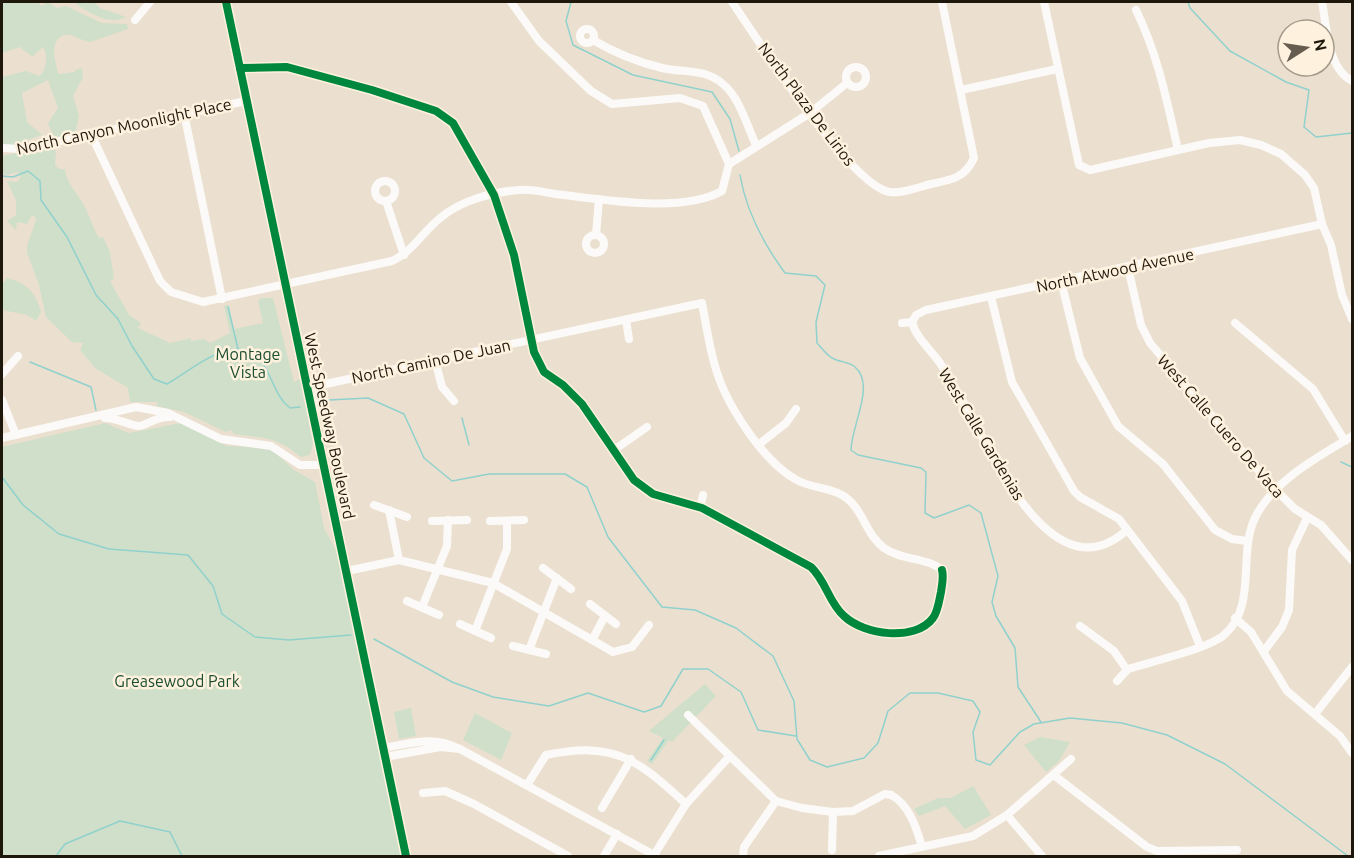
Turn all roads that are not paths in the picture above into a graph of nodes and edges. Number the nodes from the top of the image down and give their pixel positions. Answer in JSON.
{"nodes":[{"id":1,"x":150,"y":2,"type":"edge"},
{"id":2,"x":226,"y":2,"type":"edge"},
{"id":3,"x":732,"y":2,"type":"edge"},
{"id":4,"x":942,"y":2,"type":"edge"},
{"id":5,"x":1044,"y":2,"type":"edge"},
{"id":6,"x":1322,"y":2,"type":"edge"},
{"id":7,"x":515,"y":4,"type":"edge"},
{"id":8,"x":1136,"y":10,"type":"dead end"},
{"id":9,"x":135,"y":20,"type":"dead end"},
{"id":10,"x":593,"y":40,"type":"dead end"},
{"id":11,"x":240,"y":68,"type":"junction"},
{"id":12,"x":1057,"y":69,"type":"junction"},
{"id":13,"x":1353,"y":81,"type":"edge"},
{"id":14,"x":847,"y":83,"type":"dead end"},
{"id":15,"x":961,"y":90,"type":"junction"},
{"id":16,"x":246,"y":100,"type":"junction"},
{"id":17,"x":184,"y":113,"type":"junction"},
{"id":18,"x":810,"y":113,"type":"junction"},
{"id":19,"x":91,"y":134,"type":"junction"},
{"id":20,"x":756,"y":145,"type":"junction"},
{"id":21,"x":2,"y":148,"type":"edge"},
{"id":22,"x":1178,"y":150,"type":"junction"},
{"id":23,"x":729,"y":164,"type":"junction"},
{"id":24,"x":494,"y":195,"type":"junction"},
{"id":25,"x":599,"y":199,"type":"junction"},
{"id":26,"x":386,"y":201,"type":"dead end"},
{"id":27,"x":1322,"y":224,"type":"junction"},
{"id":28,"x":596,"y":235,"type":"dead end"},
{"id":29,"x":404,"y":255,"type":"junction"},
{"id":30,"x":1128,"y":267,"type":"junction"},
{"id":31,"x":1061,"y":281,"type":"junction"},
{"id":32,"x":286,"y":286,"type":"junction"},
{"id":33,"x":990,"y":297,"type":"junction"},
{"id":34,"x":222,"y":298,"type":"junction"},
{"id":35,"x":1353,"y":319,"type":"edge"},
{"id":36,"x":626,"y":320,"type":"junction"},
{"id":37,"x":902,"y":322,"type":"dead end"},
{"id":38,"x":912,"y":322,"type":"junction"},
{"id":39,"x":1235,"y":323,"type":"dead end"},
{"id":40,"x":629,"y":339,"type":"dead end"},
{"id":41,"x":531,"y":340,"type":"junction"},
{"id":42,"x":18,"y":357,"type":"dead end"},
{"id":43,"x":435,"y":360,"type":"junction"},
{"id":44,"x":2,"y":374,"type":"edge"},
{"id":45,"x":323,"y":384,"type":"junction"},
{"id":46,"x":307,"y":387,"type":"junction"},
{"id":47,"x":2,"y":400,"type":"edge"},
{"id":48,"x":454,"y":401,"type":"dead end"},
{"id":49,"x":136,"y":407,"type":"junction"},
{"id":50,"x":796,"y":409,"type":"dead end"},
{"id":51,"x":314,"y":416,"type":"junction"},
{"id":52,"x":94,"y":417,"type":"junction"},
{"id":53,"x":183,"y":418,"type":"junction"},
{"id":54,"x":133,"y":424,"type":"junction"},
{"id":55,"x":647,"y":427,"type":"dead end"},
{"id":56,"x":16,"y":435,"type":"junction"},
{"id":57,"x":1353,"y":436,"type":"edge"},
{"id":58,"x":2,"y":438,"type":"edge"},
{"id":59,"x":1345,"y":441,"type":"junction"},
{"id":60,"x":758,"y":445,"type":"junction"},
{"id":61,"x":614,"y":450,"type":"junction"},
{"id":62,"x":325,"y":465,"type":"junction"},
{"id":63,"x":1275,"y":489,"type":"junction"},
{"id":64,"x":704,"y":495,"type":"dead end"},
{"id":65,"x":374,"y":505,"type":"dead end"},
{"id":66,"x":700,"y":508,"type":"junction"},
{"id":67,"x":389,"y":510,"type":"junction"},
{"id":68,"x":407,"y":517,"type":"dead end"},
{"id":69,"x":1307,"y":518,"type":"junction"},
{"id":70,"x":432,"y":520,"type":"dead end"},
{"id":71,"x":448,"y":520,"type":"junction"},
{"id":72,"x":467,"y":520,"type":"dead end"},
{"id":73,"x":524,"y":520,"type":"dead end"},
{"id":74,"x":490,"y":521,"type":"dead end"},
{"id":75,"x":507,"y":521,"type":"junction"},
{"id":76,"x":1127,"y":530,"type":"junction"},
{"id":77,"x":1247,"y":541,"type":"junction"},
{"id":78,"x":399,"y":560,"type":"junction"},
{"id":79,"x":1353,"y":560,"type":"edge"},
{"id":80,"x":543,"y":568,"type":"dead end"},
{"id":81,"x":347,"y":571,"type":"junction"},
{"id":82,"x":436,"y":571,"type":"junction"},
{"id":83,"x":557,"y":578,"type":"junction"},
{"id":84,"x":493,"y":583,"type":"junction"},
{"id":85,"x":571,"y":589,"type":"dead end"},
{"id":86,"x":407,"y":601,"type":"dead end"},
{"id":87,"x":590,"y":604,"type":"dead end"},
{"id":88,"x":422,"y":607,"type":"junction"},
{"id":89,"x":542,"y":612,"type":"junction"},
{"id":90,"x":439,"y":615,"type":"dead end"},
{"id":91,"x":605,"y":616,"type":"junction"},
{"id":92,"x":1236,"y":618,"type":"junction"},
{"id":93,"x":460,"y":624,"type":"dead end"},
{"id":94,"x":616,"y":624,"type":"dead end"},
{"id":95,"x":649,"y":625,"type":"dead end"},
{"id":96,"x":1080,"y":626,"type":"dead end"},
{"id":97,"x":475,"y":631,"type":"junction"},
{"id":98,"x":491,"y":638,"type":"dead end"},
{"id":99,"x":592,"y":640,"type":"junction"},
{"id":100,"x":513,"y":646,"type":"dead end"},
{"id":101,"x":1200,"y":646,"type":"junction"},
{"id":102,"x":529,"y":650,"type":"junction"},
{"id":103,"x":1264,"y":651,"type":"junction"},
{"id":104,"x":546,"y":654,"type":"dead end"},
{"id":105,"x":1353,"y":668,"type":"edge"},
{"id":106,"x":1127,"y":670,"type":"junction"},
{"id":107,"x":1117,"y":681,"type":"dead end"},
{"id":108,"x":1315,"y":714,"type":"junction"},
{"id":109,"x":688,"y":715,"type":"dead end"},
{"id":110,"x":384,"y":752,"type":"junction"},
{"id":111,"x":1353,"y":753,"type":"edge"},
{"id":112,"x":729,"y":757,"type":"junction"},
{"id":113,"x":631,"y":759,"type":"junction"},
{"id":114,"x":1071,"y":759,"type":"dead end"},
{"id":115,"x":1055,"y":776,"type":"junction"},
{"id":116,"x":527,"y":785,"type":"junction"},
{"id":117,"x":423,"y":793,"type":"dead end"},
{"id":118,"x":776,"y":801,"type":"junction"},
{"id":119,"x":686,"y":804,"type":"junction"},
{"id":120,"x":602,"y":808,"type":"dead end"},
{"id":121,"x":833,"y":812,"type":"junction"},
{"id":122,"x":1007,"y":815,"type":"junction"},
{"id":123,"x":617,"y":834,"type":"junction"},
{"id":124,"x":922,"y":847,"type":"junction"},
{"id":125,"x":832,"y":850,"type":"dead end"},
{"id":126,"x":1237,"y":850,"type":"dead end"},
{"id":127,"x":1157,"y":854,"type":"edge"},
{"id":128,"x":406,"y":856,"type":"edge"},
{"id":129,"x":568,"y":856,"type":"edge"},
{"id":130,"x":604,"y":856,"type":"edge"},
{"id":131,"x":655,"y":856,"type":"edge"},
{"id":132,"x":743,"y":856,"type":"edge"},
{"id":133,"x":879,"y":856,"type":"edge"},
{"id":134,"x":1042,"y":856,"type":"edge"}],
"edges":[{"from":1,"to":9,"type":"street"},
{"from":2,"to":11,"type":"main road","name":"West Speedway Boulevard"},
{"from":3,"to":18,"type":"street","name":"North Plaza De Lirios"},
{"from":4,"to":15,"type":"street","name":"North Plaza De Lirios"},
{"from":5,"to":12,"type":"street"},
{"from":6,"to":13,"type":"street"},
{"from":7,"to":23,"type":"street"},
{"from":8,"to":22,"type":"street"},
{"from":10,"to":20,"type":"street"},
{"from":11,"to":16,"type":"main road","name":"West Speedway Boulevard"},
{"from":11,"to":24,"type":"street"},
{"from":12,"to":15,"type":"street"},
{"from":12,"to":22,"type":"street"},
{"from":14,"to":18,"type":"street"},
{"from":15,"to":18,"type":"street","name":"North Plaza De Lirios"},
{"from":16,"to":17,"type":"street","name":"North Canyon Moonlight Place"},
{"from":16,"to":32,"type":"main road","name":"West Speedway Boulevard"},
{"from":17,"to":19,"type":"street","name":"North Canyon Moonlight Place"},
{"from":17,"to":34,"type":"street"},
{"from":18,"to":20,"type":"street"},
{"from":19,"to":21,"type":"street","name":"North Canyon Moonlight Place"},
{"from":19,"to":34,"type":"street"},
{"from":20,"to":23,"type":"street"},
{"from":22,"to":27,"type":"street"},
{"from":23,"to":25,"type":"street"},
{"from":24,"to":25,"type":"street"},
{"from":24,"to":29,"type":"street"},
{"from":24,"to":41,"type":"street"},
{"from":25,"to":28,"type":"street"},
{"from":26,"to":29,"type":"street"},
{"from":27,"to":30,"type":"street","name":"North Atwood Avenue"},
{"from":27,"to":35,"type":"street"},
{"from":29,"to":32,"type":"street"},
{"from":30,"to":31,"type":"street","name":"North Atwood Avenue"},
{"from":30,"to":63,"type":"street","name":"West Calle Cuero De Vaca"},
{"from":31,"to":33,"type":"street","name":"North Atwood Avenue"},
{"from":31,"to":77,"type":"street"},
{"from":32,"to":34,"type":"street"},
{"from":32,"to":46,"type":"main road","name":"West Speedway Boulevard"},
{"from":33,"to":38,"type":"street","name":"North Atwood Avenue"},
{"from":33,"to":76,"type":"street"},
{"from":36,"to":40,"type":"street"},
{"from":36,"to":41,"type":"street","name":"North Camino De Juan"},
{"from":36,"to":60,"type":"street","name":"North Camino De Juan"},
{"from":37,"to":38,"type":"street"},
{"from":38,"to":76,"type":"street","name":"West Calle Gardenias"},
{"from":39,"to":59,"type":"street"},
{"from":41,"to":43,"type":"street","name":"North Camino De Juan"},
{"from":41,"to":61,"type":"street"},
{"from":42,"to":44,"type":"street"},
{"from":43,"to":45,"type":"street","name":"North Camino De Juan"},
{"from":43,"to":48,"type":"street"},
{"from":45,"to":46,"type":"street","name":"North Camino De Juan"},
{"from":45,"to":51,"type":"street"},
{"from":46,"to":51,"type":"main road","name":"West Speedway Boulevard"},
{"from":47,"to":56,"type":"street"},
{"from":49,"to":52,"type":"street"},
{"from":49,"to":53,"type":"street"},
{"from":49,"to":54,"type":"street"},
{"from":50,"to":60,"type":"street"},
{"from":51,"to":62,"type":"main road","name":"West Speedway Boulevard"},
{"from":52,"to":54,"type":"street"},
{"from":52,"to":56,"type":"street"},
{"from":53,"to":54,"type":"street"},
{"from":53,"to":62,"type":"street"},
{"from":55,"to":61,"type":"street"},
{"from":56,"to":58,"type":"street"},
{"from":57,"to":59,"type":"street"},
{"from":59,"to":63,"type":"street"},
{"from":60,"to":66,"type":"street"},
{"from":61,"to":66,"type":"street"},
{"from":62,"to":81,"type":"main road","name":"West Speedway Boulevard"},
{"from":63,"to":69,"type":"street","name":"West Calle Cuero De Vaca"},
{"from":63,"to":77,"type":"street"},
{"from":64,"to":66,"type":"street"},
{"from":65,"to":67,"type":"street"},
{"from":67,"to":68,"type":"street"},
{"from":67,"to":78,"type":"street"},
{"from":69,"to":79,"type":"street","name":"West Calle Cuero De Vaca"},
{"from":69,"to":103,"type":"street"},
{"from":70,"to":71,"type":"street"},
{"from":71,"to":72,"type":"street"},
{"from":71,"to":82,"type":"street"},
{"from":73,"to":75,"type":"street"},
{"from":74,"to":75,"type":"street"},
{"from":75,"to":84,"type":"street"},
{"from":76,"to":101,"type":"street"},
{"from":77,"to":92,"type":"street"},
{"from":78,"to":81,"type":"street"},
{"from":78,"to":82,"type":"street"},
{"from":80,"to":83,"type":"street"},
{"from":81,"to":110,"type":"main road","name":"West Speedway Boulevard"},
{"from":82,"to":84,"type":"street"},
{"from":82,"to":88,"type":"street"},
{"from":83,"to":85,"type":"street"},
{"from":83,"to":89,"type":"street"},
{"from":84,"to":89,"type":"street"},
{"from":84,"to":97,"type":"street"},
{"from":86,"to":88,"type":"street"},
{"from":87,"to":91,"type":"street"},
{"from":88,"to":90,"type":"street"},
{"from":89,"to":99,"type":"street"},
{"from":89,"to":102,"type":"street"},
{"from":91,"to":94,"type":"street"},
{"from":91,"to":99,"type":"street"},
{"from":92,"to":101,"type":"street"},
{"from":92,"to":103,"type":"street"},
{"from":93,"to":97,"type":"street"},
{"from":95,"to":99,"type":"street"},
{"from":96,"to":106,"type":"street"},
{"from":97,"to":98,"type":"street"},
{"from":100,"to":102,"type":"street"},
{"from":101,"to":106,"type":"street"},
{"from":102,"to":104,"type":"street"},
{"from":103,"to":108,"type":"street"},
{"from":105,"to":108,"type":"street"},
{"from":106,"to":107,"type":"street"},
{"from":108,"to":111,"type":"street"},
{"from":109,"to":112,"type":"street"},
{"from":110,"to":116,"type":"street"},
{"from":110,"to":128,"type":"main road","name":"West Speedway Boulevard"},
{"from":112,"to":118,"type":"street"},
{"from":112,"to":119,"type":"street"},
{"from":113,"to":116,"type":"street"},
{"from":113,"to":119,"type":"street"},
{"from":113,"to":120,"type":"street"},
{"from":114,"to":115,"type":"street"},
{"from":115,"to":122,"type":"street"},
{"from":115,"to":127,"type":"street"},
{"from":116,"to":123,"type":"street"},
{"from":117,"to":129,"type":"street"},
{"from":118,"to":121,"type":"street"},
{"from":118,"to":132,"type":"street"},
{"from":119,"to":131,"type":"street"},
{"from":121,"to":124,"type":"street"},
{"from":121,"to":125,"type":"street"},
{"from":122,"to":124,"type":"street"},
{"from":122,"to":134,"type":"street"},
{"from":123,"to":130,"type":"street"},
{"from":123,"to":131,"type":"street"},
{"from":124,"to":133,"type":"street"},
{"from":126,"to":127,"type":"street"}]}
